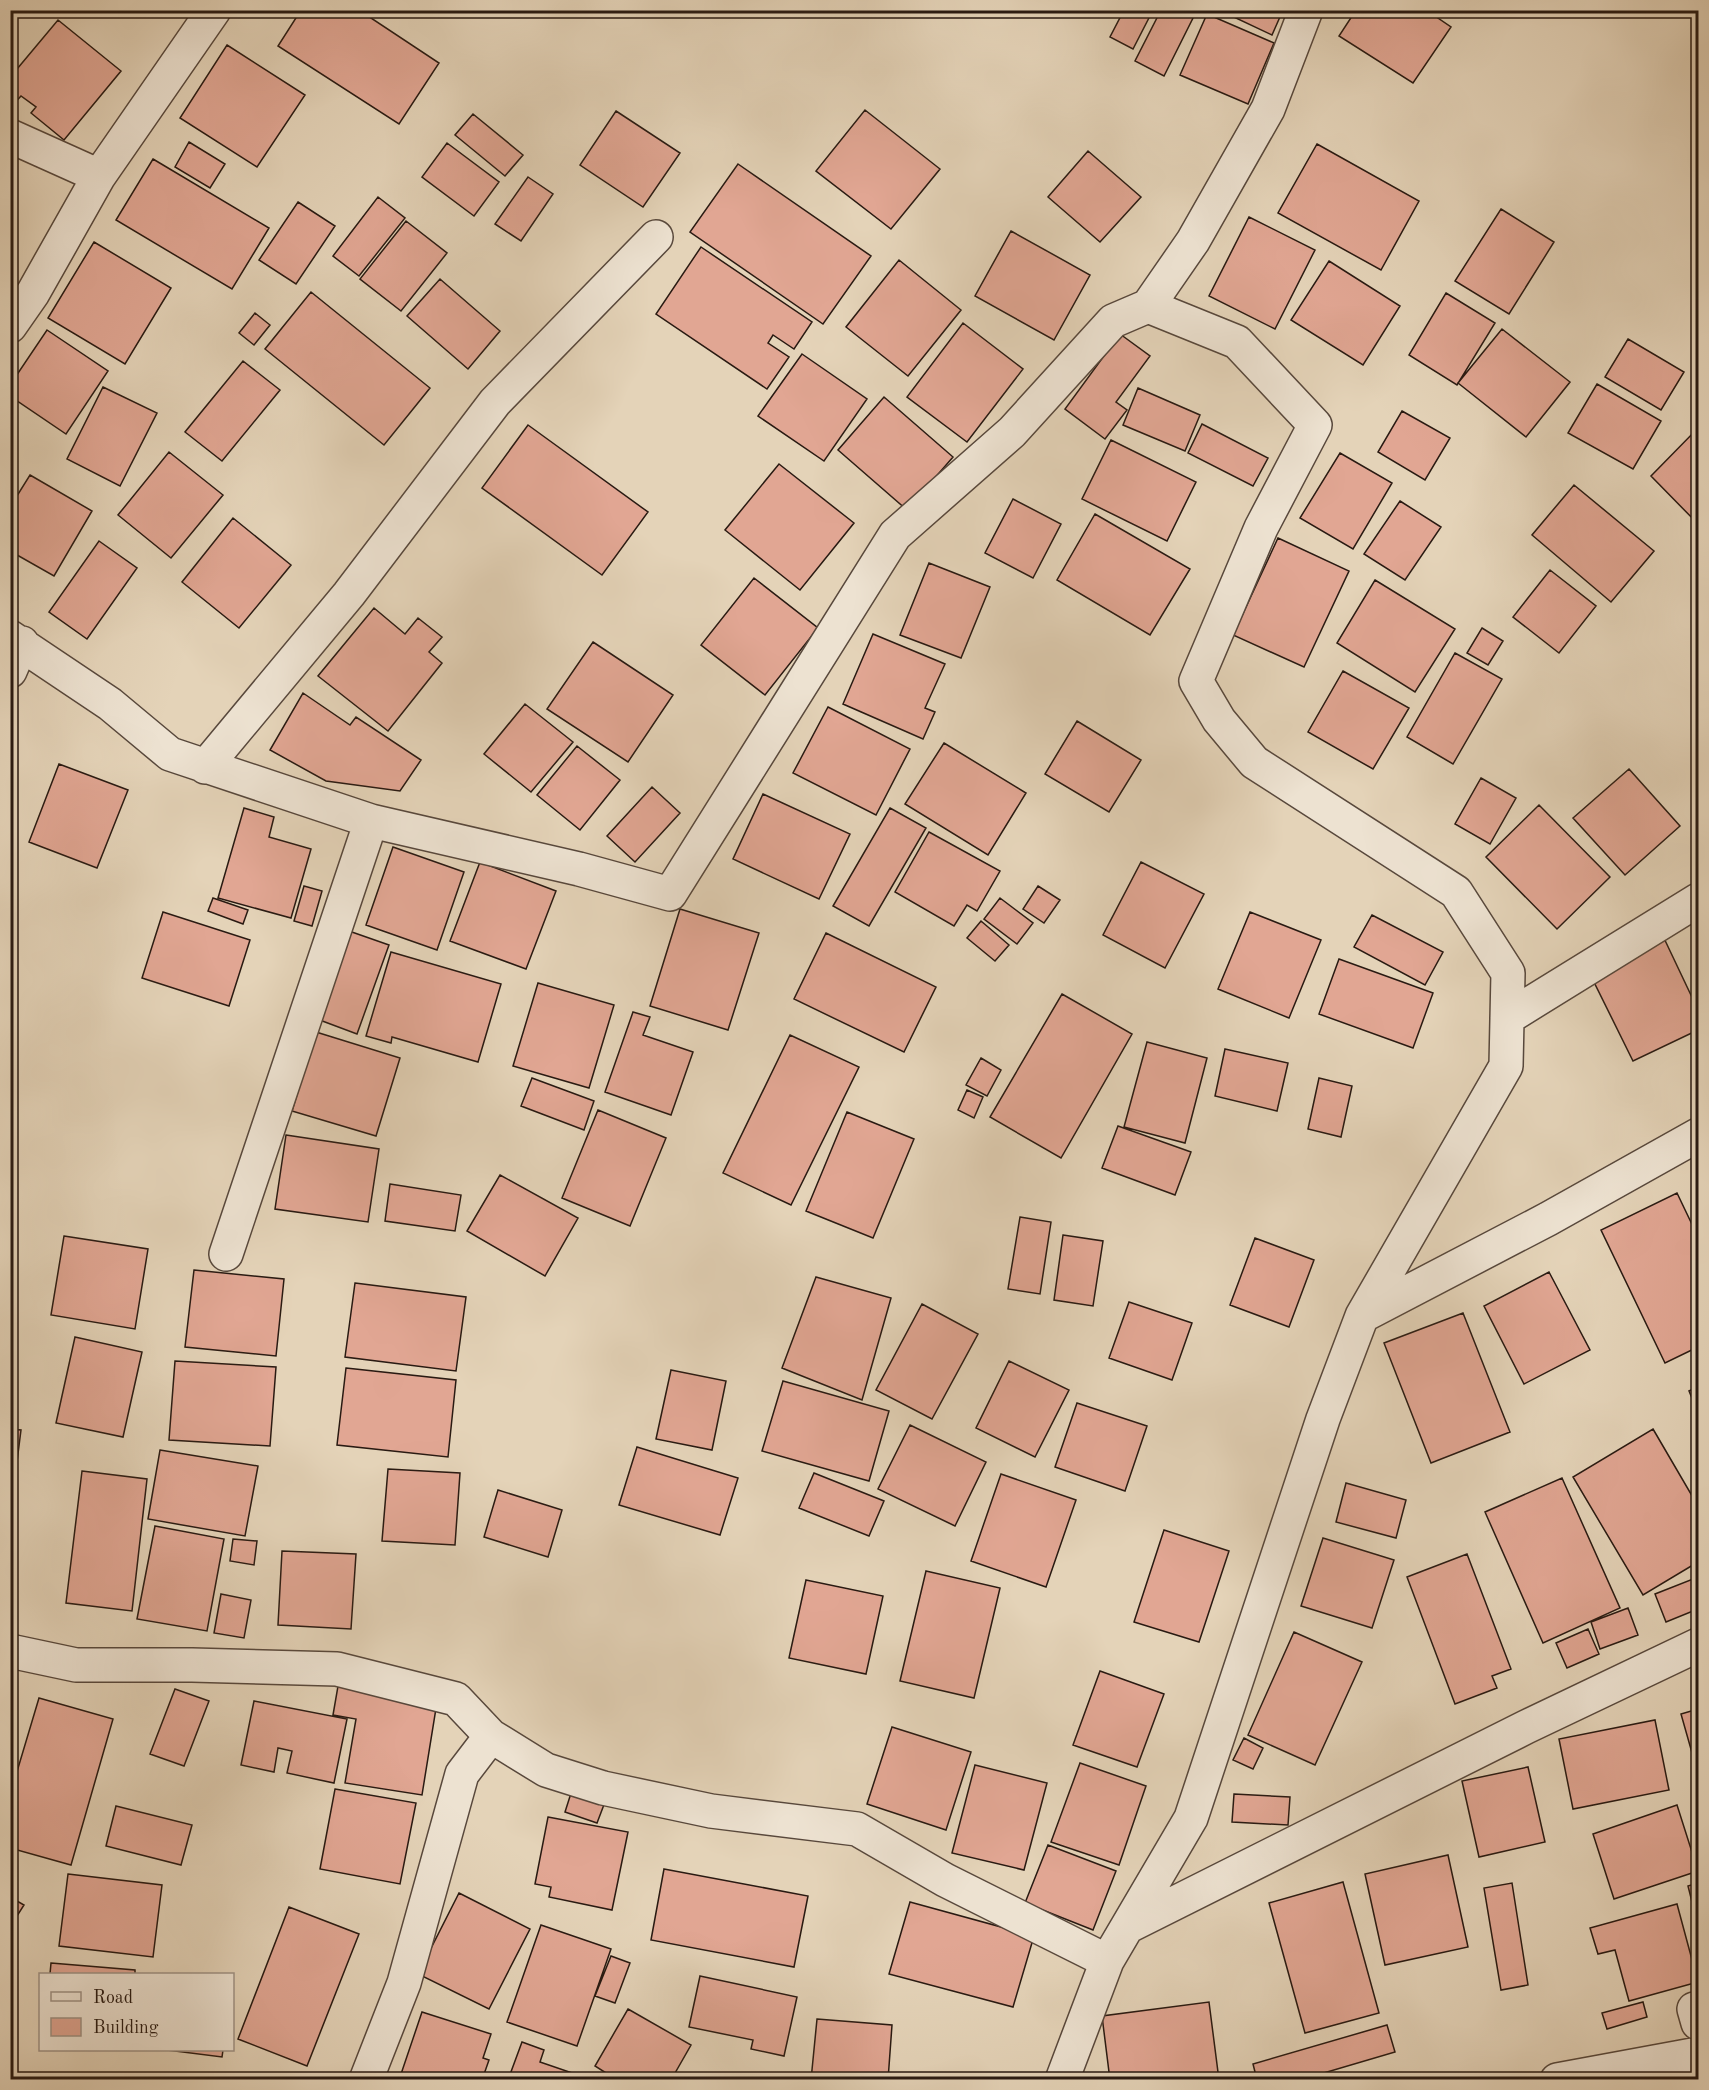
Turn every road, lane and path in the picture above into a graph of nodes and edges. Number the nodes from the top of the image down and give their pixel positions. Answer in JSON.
{"nodes":[{"id":1,"x":214,"y":10,"type":"edge"},
{"id":2,"x":1306,"y":10,"type":"edge"},
{"id":3,"x":10,"y":136,"type":"edge"},
{"id":4,"x":99,"y":176,"type":"junction"},
{"id":5,"x":656,"y":237,"type":"dead end"},
{"id":6,"x":1148,"y":306,"type":"junction"},
{"id":7,"x":10,"y":326,"type":"edge"},
{"id":8,"x":14,"y":650,"type":"edge"},
{"id":9,"x":205,"y":767,"type":"junction"},
{"id":10,"x":371,"y":821,"type":"junction"},
{"id":11,"x":1698,"y":900,"type":"edge"},
{"id":12,"x":1507,"y":1018,"type":"junction"},
{"id":13,"x":1698,"y":1135,"type":"edge"},
{"id":14,"x":226,"y":1254,"type":"dead end"},
{"id":15,"x":1362,"y":1316,"type":"junction"},
{"id":16,"x":1698,"y":1645,"type":"edge"},
{"id":17,"x":10,"y":1651,"type":"edge"},
{"id":18,"x":491,"y":1736,"type":"junction"},
{"id":19,"x":1127,"y":1927,"type":"junction"},
{"id":20,"x":1107,"y":1961,"type":"junction"},
{"id":21,"x":1698,"y":2054,"type":"edge"},
{"id":22,"x":366,"y":2079,"type":"edge"},
{"id":23,"x":1062,"y":2079,"type":"edge"},
{"id":24,"x":1557,"y":2079,"type":"edge"}],
"edges":[{"from":1,"to":4,"type":"street"},
{"from":2,"to":6,"type":"street"},
{"from":3,"to":4,"type":"street"},
{"from":4,"to":7,"type":"street"},
{"from":5,"to":9,"type":"street"},
{"from":6,"to":10,"type":"street"},
{"from":6,"to":12,"type":"street"},
{"from":8,"to":9,"type":"street"},
{"from":9,"to":10,"type":"street"},
{"from":10,"to":14,"type":"street"},
{"from":11,"to":12,"type":"street"},
{"from":12,"to":15,"type":"street"},
{"from":13,"to":15,"type":"street"},
{"from":15,"to":19,"type":"street"},
{"from":16,"to":19,"type":"street"},
{"from":17,"to":18,"type":"street"},
{"from":18,"to":20,"type":"street"},
{"from":18,"to":22,"type":"street"},
{"from":19,"to":20,"type":"street"},
{"from":20,"to":23,"type":"street"},
{"from":21,"to":24,"type":"street"}]}
